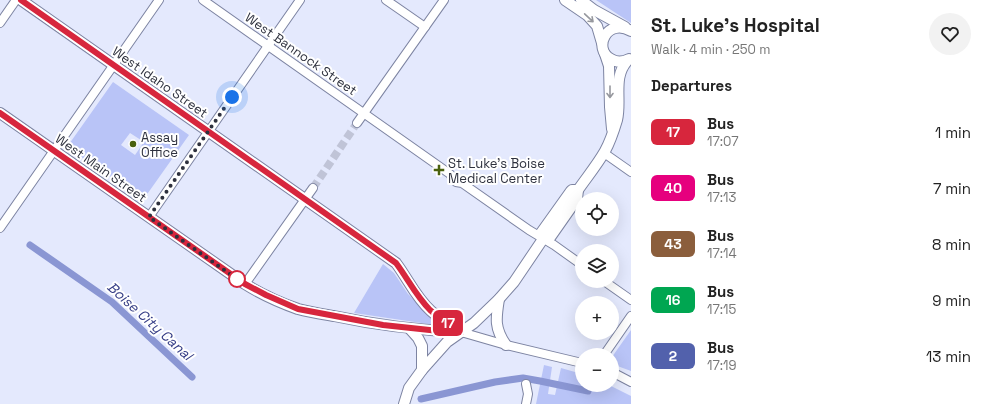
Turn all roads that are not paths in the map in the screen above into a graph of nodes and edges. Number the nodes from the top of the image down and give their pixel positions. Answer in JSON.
{"nodes":[{"id":1,"x":16,"y":0,"type":"edge"},
{"id":2,"x":20,"y":0,"type":"edge"},
{"id":3,"x":159,"y":0,"type":"edge"},
{"id":4,"x":203,"y":0,"type":"edge"},
{"id":5,"x":300,"y":0,"type":"edge"},
{"id":6,"x":386,"y":0,"type":"edge"},
{"id":7,"x":444,"y":0,"type":"edge"},
{"id":8,"x":565,"y":0,"type":"edge"},
{"id":9,"x":581,"y":0,"type":"edge"},
{"id":10,"x":0,"y":23,"type":"edge"},
{"id":11,"x":425,"y":27,"type":"junction"},
{"id":12,"x":629,"y":29,"type":"edge"},
{"id":13,"x":602,"y":44,"type":"junction"},
{"id":14,"x":268,"y":46,"type":"junction"},
{"id":15,"x":605,"y":54,"type":"junction"},
{"id":16,"x":629,"y":59,"type":"edge"},
{"id":17,"x":114,"y":65,"type":"junction"},
{"id":18,"x":0,"y":113,"type":"edge"},
{"id":19,"x":365,"y":113,"type":"junction"},
{"id":20,"x":357,"y":123,"type":"tunnel mouth"},
{"id":21,"x":209,"y":131,"type":"junction"},
{"id":22,"x":612,"y":132,"type":"junction"},
{"id":23,"x":54,"y":151,"type":"junction"},
{"id":24,"x":604,"y":153,"type":"junction"},
{"id":25,"x":631,"y":172,"type":"edge"},
{"id":26,"x":313,"y":188,"type":"tunnel mouth"},
{"id":27,"x":305,"y":199,"type":"junction"},
{"id":28,"x":149,"y":217,"type":"junction"},
{"id":29,"x":0,"y":228,"type":"edge"},
{"id":30,"x":543,"y":239,"type":"junction"},
{"id":31,"x":575,"y":260,"type":"edge"},
{"id":32,"x":245,"y":284,"type":"junction"},
{"id":33,"x":614,"y":288,"type":"edge"},
{"id":34,"x":499,"y":299,"type":"junction"},
{"id":35,"x":631,"y":300,"type":"edge"},
{"id":36,"x":631,"y":316,"type":"edge"},
{"id":37,"x":409,"y":328,"type":"junction"},
{"id":38,"x":461,"y":332,"type":"junction"},
{"id":39,"x":506,"y":345,"type":"junction"},
{"id":40,"x":609,"y":348,"type":"edge"},
{"id":41,"x":575,"y":361,"type":"edge"},
{"id":42,"x":422,"y":370,"type":"junction"},
{"id":43,"x":619,"y":376,"type":"edge"},
{"id":44,"x":631,"y":382,"type":"edge"},
{"id":45,"x":526,"y":384,"type":"dead end"},
{"id":46,"x":404,"y":404,"type":"edge"},
{"id":47,"x":526,"y":404,"type":"edge"}],
"edges":[{"from":1,"to":10,"type":"street"},
{"from":2,"to":17,"type":"main road","name":"West Idaho Street"},
{"from":3,"to":17,"type":"street"},
{"from":4,"to":14,"type":"street","name":"West Bannock Street"},
{"from":5,"to":14,"type":"street"},
{"from":6,"to":11,"type":"street"},
{"from":7,"to":11,"type":"street"},
{"from":8,"to":13,"type":"main road","one_way":true},
{"from":9,"to":12,"type":"main road"},
{"from":11,"to":19,"type":"street"},
{"from":12,"to":13,"type":"main road"},
{"from":13,"to":15,"type":"main road"},
{"from":14,"to":19,"type":"street","name":"West Bannock Street"},
{"from":14,"to":21,"type":"street"},
{"from":15,"to":16,"type":"main road"},
{"from":15,"to":22,"type":"main road","one_way":true},
{"from":16,"to":22,"type":"main road"},
{"from":17,"to":21,"type":"main road","name":"West Idaho Street"},
{"from":17,"to":23,"type":"street"},
{"from":18,"to":23,"type":"main road","name":"West Main Street"},
{"from":19,"to":20,"type":"street"},
{"from":19,"to":30,"type":"street","name":"West Bannock Street"},
{"from":21,"to":27,"type":"main road","name":"West Idaho Street"},
{"from":21,"to":28,"type":"street"},
{"from":22,"to":24,"type":"main road"},
{"from":23,"to":28,"type":"main road","name":"West Main Street"},
{"from":23,"to":29,"type":"street"},
{"from":24,"to":25,"type":"street"},
{"from":24,"to":30,"type":"main road"},
{"from":26,"to":27,"type":"street"},
{"from":27,"to":32,"type":"street"},
{"from":27,"to":38,"type":"main road","name":"West Idaho Street"},
{"from":28,"to":32,"type":"main road","name":"West Main Street"},
{"from":30,"to":31,"type":"street","name":"West Bannock Street"},
{"from":30,"to":34,"type":"main road"},
{"from":32,"to":37,"type":"main road","name":"West Main Street"},
{"from":33,"to":35,"type":"street"},
{"from":34,"to":38,"type":"main road"},
{"from":34,"to":39,"type":"main road"},
{"from":36,"to":40,"type":"street"},
{"from":37,"to":38,"type":"main road","name":"West Main Street"},
{"from":37,"to":42,"type":"main road"},
{"from":38,"to":39,"type":"street"},
{"from":38,"to":42,"type":"main road"},
{"from":39,"to":41,"type":"street"},
{"from":42,"to":46,"type":"main road"},
{"from":43,"to":44,"type":"street"},
{"from":45,"to":47,"type":"street"}]}
